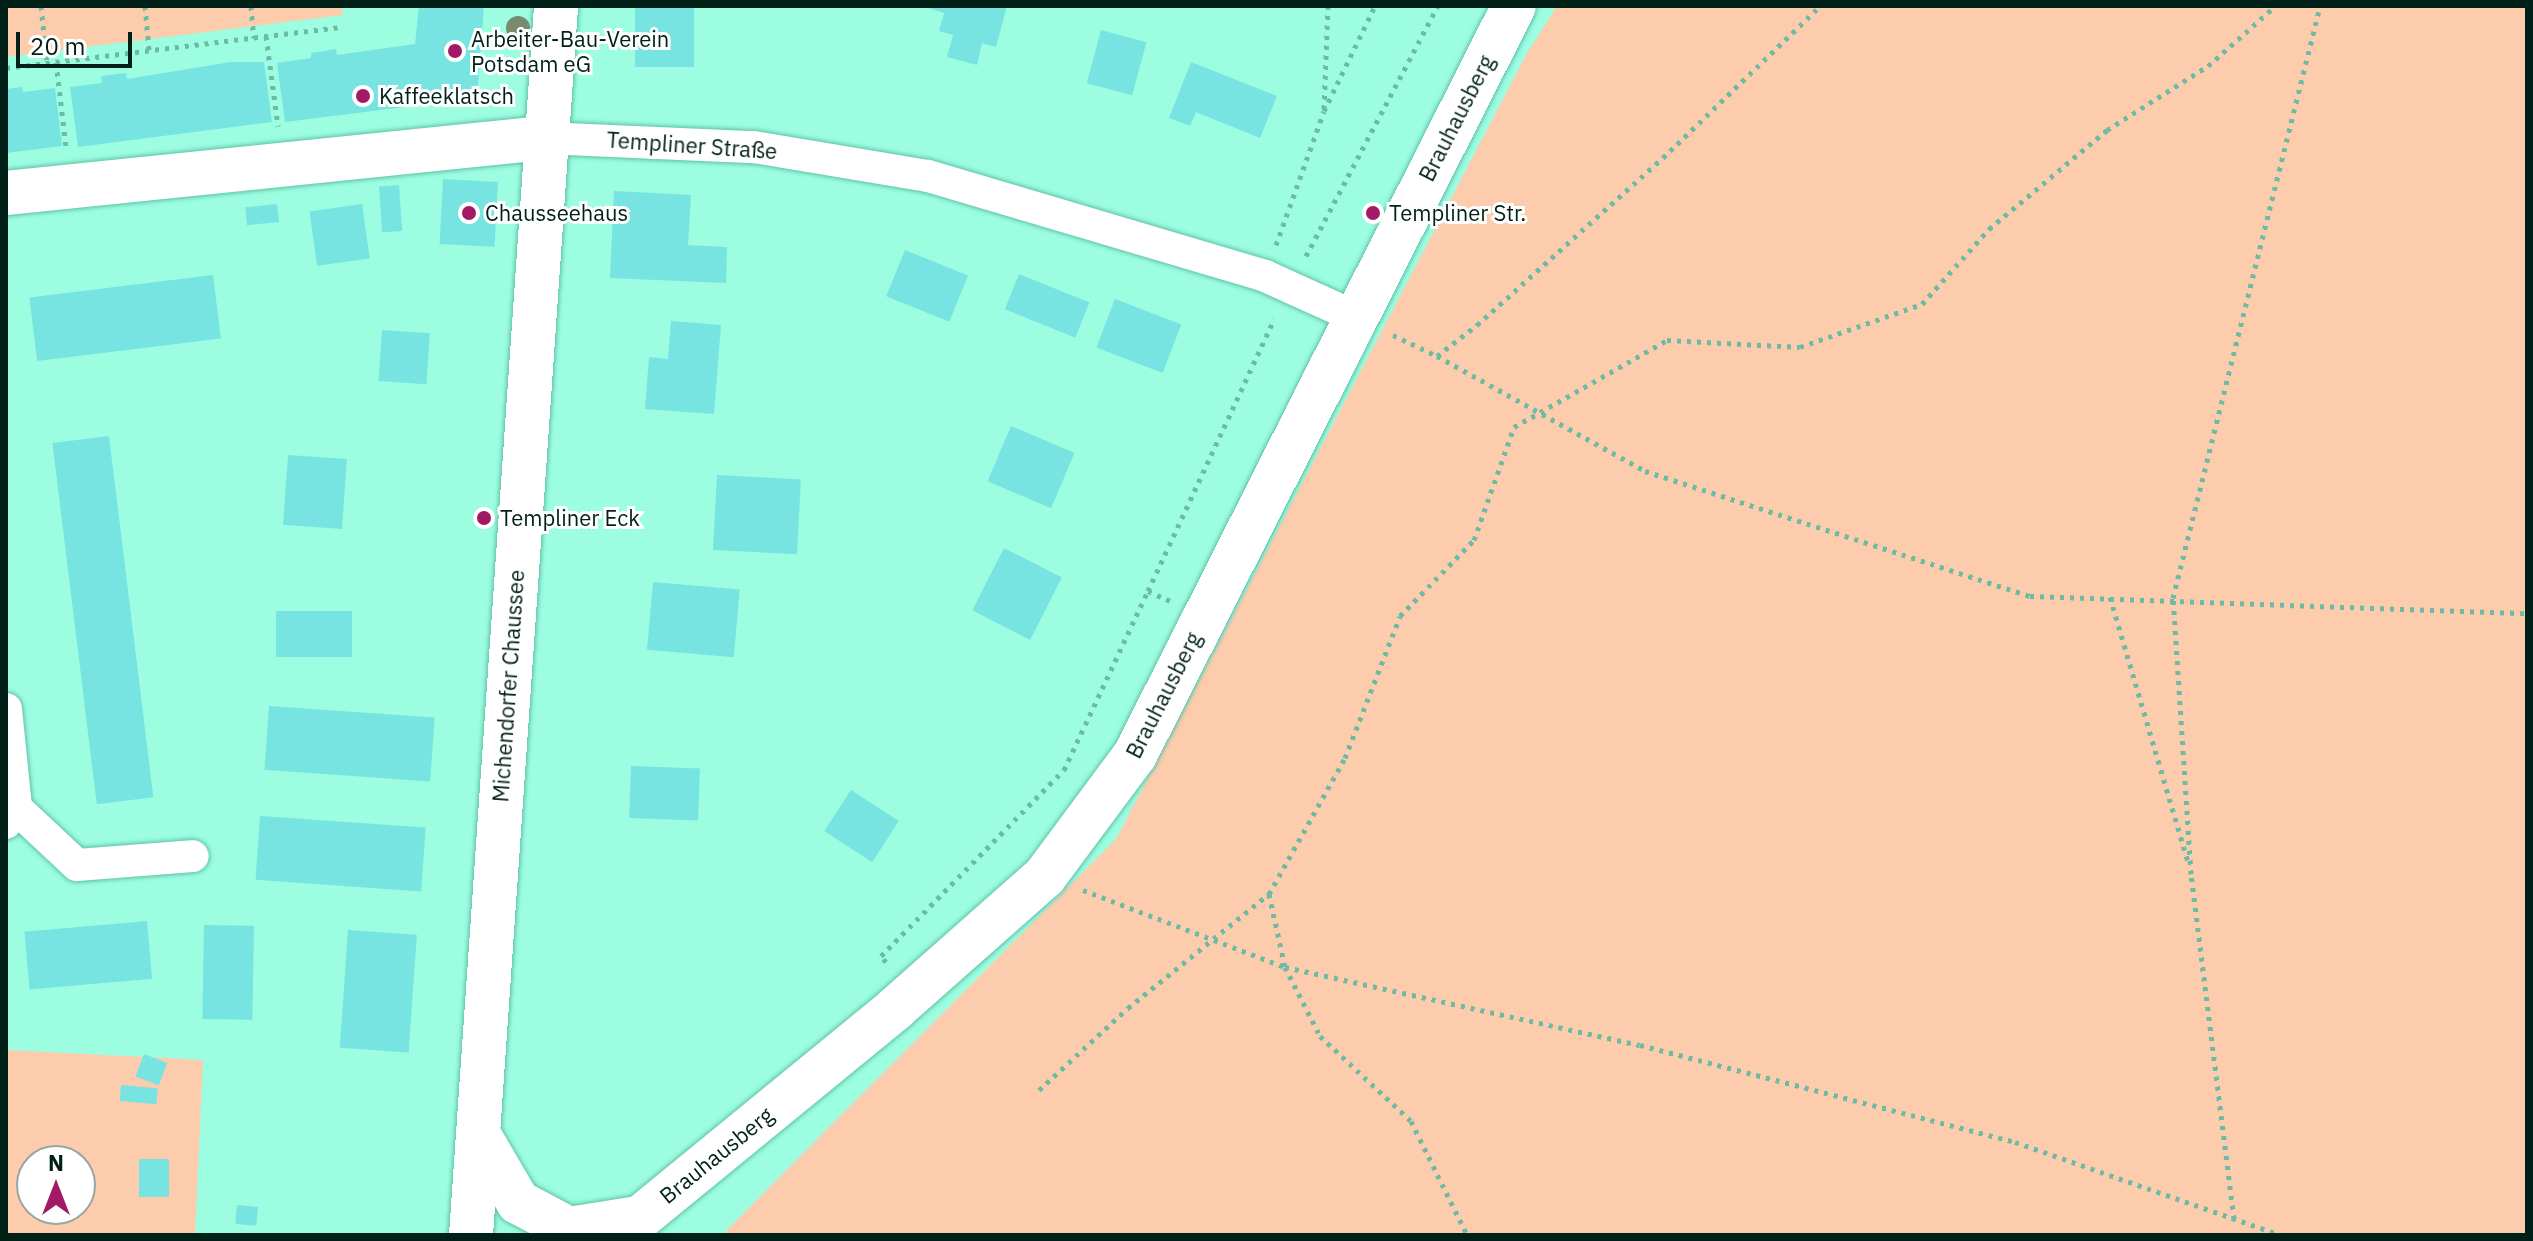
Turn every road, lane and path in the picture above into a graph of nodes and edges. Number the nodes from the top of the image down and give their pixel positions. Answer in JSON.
{"nodes":[{"id":1,"x":41,"y":6,"type":"edge"},
{"id":2,"x":145,"y":6,"type":"edge"},
{"id":3,"x":251,"y":6,"type":"edge"},
{"id":4,"x":556,"y":6,"type":"edge"},
{"id":5,"x":1328,"y":6,"type":"edge"},
{"id":6,"x":1375,"y":6,"type":"edge"},
{"id":7,"x":1438,"y":6,"type":"edge"},
{"id":8,"x":1514,"y":6,"type":"edge"},
{"id":9,"x":1820,"y":6,"type":"edge"},
{"id":10,"x":2275,"y":6,"type":"edge"},
{"id":11,"x":2320,"y":6,"type":"edge"},
{"id":12,"x":340,"y":27,"type":"dead end"},
{"id":13,"x":266,"y":36,"type":"junction"},
{"id":14,"x":254,"y":38,"type":"junction"},
{"id":15,"x":149,"y":50,"type":"junction"},
{"id":16,"x":56,"y":62,"type":"junction"},
{"id":17,"x":47,"y":63,"type":"junction"},
{"id":18,"x":6,"y":68,"type":"edge"},
{"id":19,"x":1324,"y":111,"type":"junction"},
{"id":20,"x":544,"y":138,"type":"junction"},
{"id":21,"x":283,"y":167,"type":"junction"},
{"id":22,"x":71,"y":183,"type":"junction"},
{"id":23,"x":6,"y":193,"type":"edge"},
{"id":24,"x":1277,"y":282,"type":"junction"},
{"id":25,"x":1356,"y":317,"type":"junction"},
{"id":26,"x":1437,"y":356,"type":"junction"},
{"id":27,"x":1539,"y":413,"type":"junction"},
{"id":28,"x":1148,"y":591,"type":"junction"},
{"id":29,"x":2110,"y":597,"type":"junction"},
{"id":30,"x":2173,"y":598,"type":"junction"},
{"id":31,"x":2527,"y":613,"type":"edge"},
{"id":32,"x":1204,"y":615,"type":"junction"},
{"id":33,"x":6,"y":709,"type":"edge"},
{"id":34,"x":11,"y":815,"type":"edge"},
{"id":35,"x":193,"y":856,"type":"dead end"},
{"id":36,"x":2191,"y":874,"type":"junction"},
{"id":37,"x":1045,"y":876,"type":"junction"},
{"id":38,"x":1269,"y":894,"type":"junction"},
{"id":39,"x":1214,"y":938,"type":"junction"},
{"id":40,"x":1285,"y":967,"type":"junction"},
{"id":41,"x":912,"y":994,"type":"junction"},
{"id":42,"x":1039,"y":1090,"type":"dead end"},
{"id":43,"x":479,"y":1135,"type":"junction"},
{"id":44,"x":2234,"y":1219,"type":"junction"},
{"id":45,"x":629,"y":1227,"type":"edge"},
{"id":46,"x":471,"y":1235,"type":"edge"},
{"id":47,"x":1467,"y":1235,"type":"edge"},
{"id":48,"x":2280,"y":1235,"type":"edge"}],
"edges":[{"from":1,"to":17,"type":"path"},
{"from":2,"to":15,"type":"path"},
{"from":3,"to":14,"type":"path"},
{"from":4,"to":20,"type":"main road","name":"Michendorfer Chaussee"},
{"from":5,"to":19,"type":"path"},
{"from":6,"to":19,"type":"path"},
{"from":7,"to":24,"type":"path"},
{"from":8,"to":25,"type":"main road","name":"Brauhausberg"},
{"from":9,"to":26,"type":"path"},
{"from":10,"to":27,"type":"path"},
{"from":11,"to":30,"type":"path"},
{"from":12,"to":13,"type":"path"},
{"from":13,"to":14,"type":"path"},
{"from":13,"to":21,"type":"path"},
{"from":14,"to":15,"type":"path"},
{"from":15,"to":16,"type":"path"},
{"from":16,"to":17,"type":"path"},
{"from":16,"to":22,"type":"path"},
{"from":17,"to":18,"type":"path"},
{"from":19,"to":24,"type":"path"},
{"from":20,"to":21,"type":"main road","name":"Templiner Straße"},
{"from":20,"to":24,"type":"street","name":"Templiner Straße"},
{"from":20,"to":43,"type":"main road","name":"Michendorfer Chaussee"},
{"from":21,"to":22,"type":"main road","name":"Templiner Straße"},
{"from":22,"to":23,"type":"main road","name":"Templiner Straße"},
{"from":24,"to":25,"type":"street","name":"Templiner Straße"},
{"from":24,"to":28,"type":"path"},
{"from":25,"to":26,"type":"path"},
{"from":25,"to":32,"type":"main road","name":"Brauhausberg"},
{"from":26,"to":27,"type":"path"},
{"from":27,"to":29,"type":"path"},
{"from":27,"to":38,"type":"path"},
{"from":28,"to":32,"type":"path"},
{"from":28,"to":41,"type":"path"},
{"from":29,"to":30,"type":"path"},
{"from":29,"to":36,"type":"path"},
{"from":30,"to":31,"type":"path"},
{"from":30,"to":36,"type":"path"},
{"from":32,"to":37,"type":"main road","name":"Brauhausberg"},
{"from":33,"to":34,"type":"street"},
{"from":34,"to":35,"type":"street"},
{"from":36,"to":44,"type":"path"},
{"from":37,"to":39,"type":"path"},
{"from":37,"to":41,"type":"main road","name":"Brauhausberg"},
{"from":38,"to":39,"type":"path"},
{"from":38,"to":40,"type":"path"},
{"from":39,"to":40,"type":"path"},
{"from":39,"to":42,"type":"path"},
{"from":40,"to":44,"type":"path"},
{"from":40,"to":47,"type":"path"},
{"from":41,"to":45,"type":"main road","name":"Brauhausberg"},
{"from":43,"to":45,"type":"main road"},
{"from":43,"to":46,"type":"main road","name":"Michendorfer Chaussee"},
{"from":44,"to":48,"type":"path"}]}
